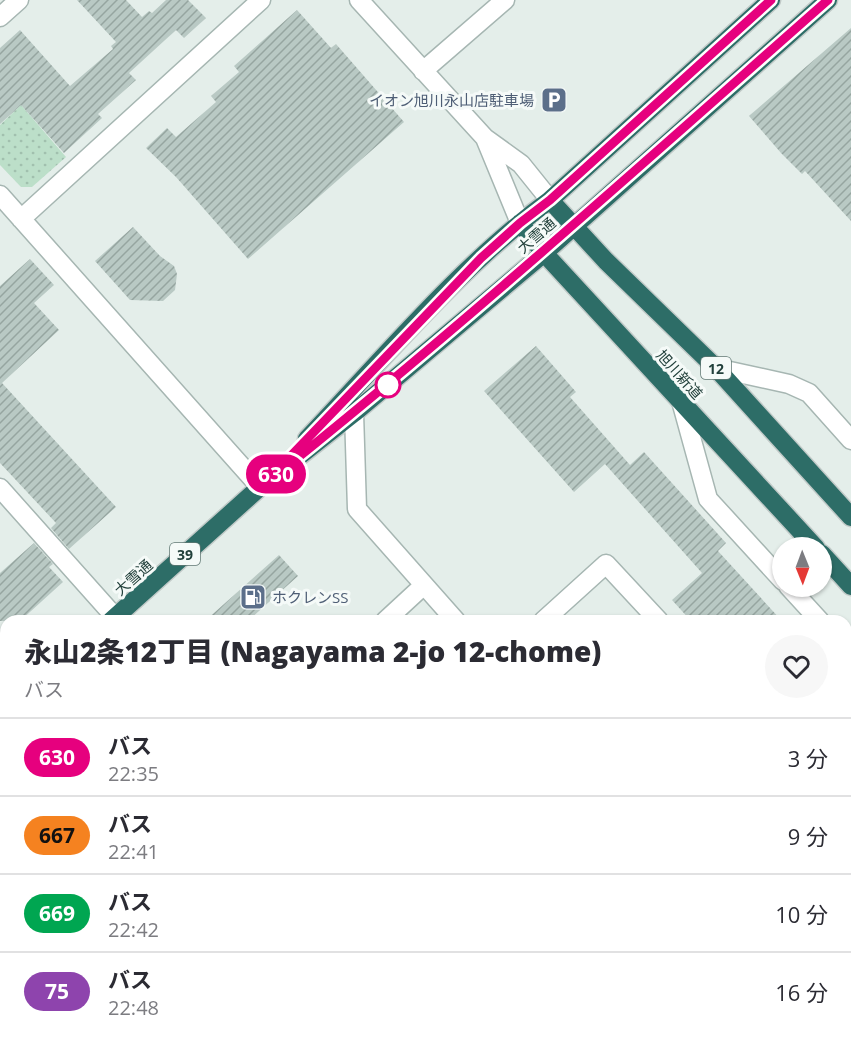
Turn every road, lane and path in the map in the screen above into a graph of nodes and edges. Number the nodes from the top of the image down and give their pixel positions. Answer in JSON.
{"nodes":[{"id":1,"x":20,"y":0,"type":"edge"},
{"id":2,"x":261,"y":0,"type":"edge"},
{"id":3,"x":359,"y":0,"type":"edge"},
{"id":4,"x":505,"y":0,"type":"edge"},
{"id":5,"x":771,"y":0,"type":"edge"},
{"id":6,"x":828,"y":0,"type":"edge"},
{"id":7,"x":0,"y":18,"type":"edge"},
{"id":8,"x":423,"y":71,"type":"junction"},
{"id":9,"x":485,"y":138,"type":"junction"},
{"id":10,"x":0,"y":195,"type":"edge"},
{"id":11,"x":550,"y":200,"type":"junction"},
{"id":12,"x":21,"y":219,"type":"junction"},
{"id":13,"x":520,"y":223,"type":"junction"},
{"id":14,"x":573,"y":226,"type":"junction"},
{"id":15,"x":544,"y":253,"type":"junction"},
{"id":16,"x":716,"y":368,"type":"junction"},
{"id":17,"x":681,"y":401,"type":"junction"},
{"id":18,"x":354,"y":414,"type":"junction"},
{"id":19,"x":851,"y":440,"type":"edge"},
{"id":20,"x":0,"y":488,"type":"edge"},
{"id":21,"x":260,"y":488,"type":"junction"},
{"id":22,"x":851,"y":517,"type":"edge"},
{"id":23,"x":806,"y":537,"type":"edge"},
{"id":24,"x":832,"y":565,"type":"edge"},
{"id":25,"x":772,"y":569,"type":"edge"},
{"id":26,"x":424,"y":585,"type":"junction"},
{"id":27,"x":851,"y":586,"type":"edge"},
{"id":28,"x":798,"y":597,"type":"edge"},
{"id":29,"x":110,"y":615,"type":"edge"},
{"id":30,"x":117,"y":615,"type":"edge"},
{"id":31,"x":392,"y":615,"type":"edge"},
{"id":32,"x":451,"y":615,"type":"edge"},
{"id":33,"x":550,"y":615,"type":"edge"},
{"id":34,"x":653,"y":615,"type":"edge"},
{"id":35,"x":815,"y":615,"type":"edge"}],
"edges":[{"from":1,"to":7,"type":"street"},
{"from":2,"to":12,"type":"street"},
{"from":3,"to":8,"type":"street"},
{"from":4,"to":8,"type":"street"},
{"from":5,"to":11,"type":"highway","name":"大雪通","number":"39"},
{"from":6,"to":14,"type":"highway","name":"大雪通","number":"39"},
{"from":8,"to":9,"type":"street"},
{"from":9,"to":11,"type":"street"},
{"from":9,"to":13,"type":"street"},
{"from":10,"to":12,"type":"street"},
{"from":11,"to":13,"type":"highway","name":"大雪通","number":"39"},
{"from":11,"to":14,"type":"highway","name":"旭川新道","number":"12"},
{"from":12,"to":21,"type":"street"},
{"from":13,"to":15,"type":"highway","name":"旭川新道"},
{"from":13,"to":21,"type":"highway","name":"大雪通","number":"39"},
{"from":14,"to":15,"type":"highway","name":"大雪通","number":"39"},
{"from":14,"to":16,"type":"highway","name":"旭川新道","number":"12"},
{"from":15,"to":17,"type":"highway","name":"旭川新道"},
{"from":15,"to":18,"type":"highway","name":"大雪通","number":"39"},
{"from":16,"to":19,"type":"street"},
{"from":16,"to":22,"type":"highway","name":"旭川新道","number":"12"},
{"from":17,"to":23,"type":"highway","name":"旭川新道"},
{"from":17,"to":25,"type":"street"},
{"from":18,"to":21,"type":"highway","name":"大雪通","number":"39"},
{"from":18,"to":26,"type":"street"},
{"from":20,"to":29,"type":"street"},
{"from":21,"to":30,"type":"highway","name":"大雪通","number":"39"},
{"from":24,"to":27,"type":"highway"},
{"from":26,"to":31,"type":"street"},
{"from":26,"to":32,"type":"street"},
{"from":28,"to":35,"type":"street"},
{"from":33,"to":34,"type":"street"}]}
